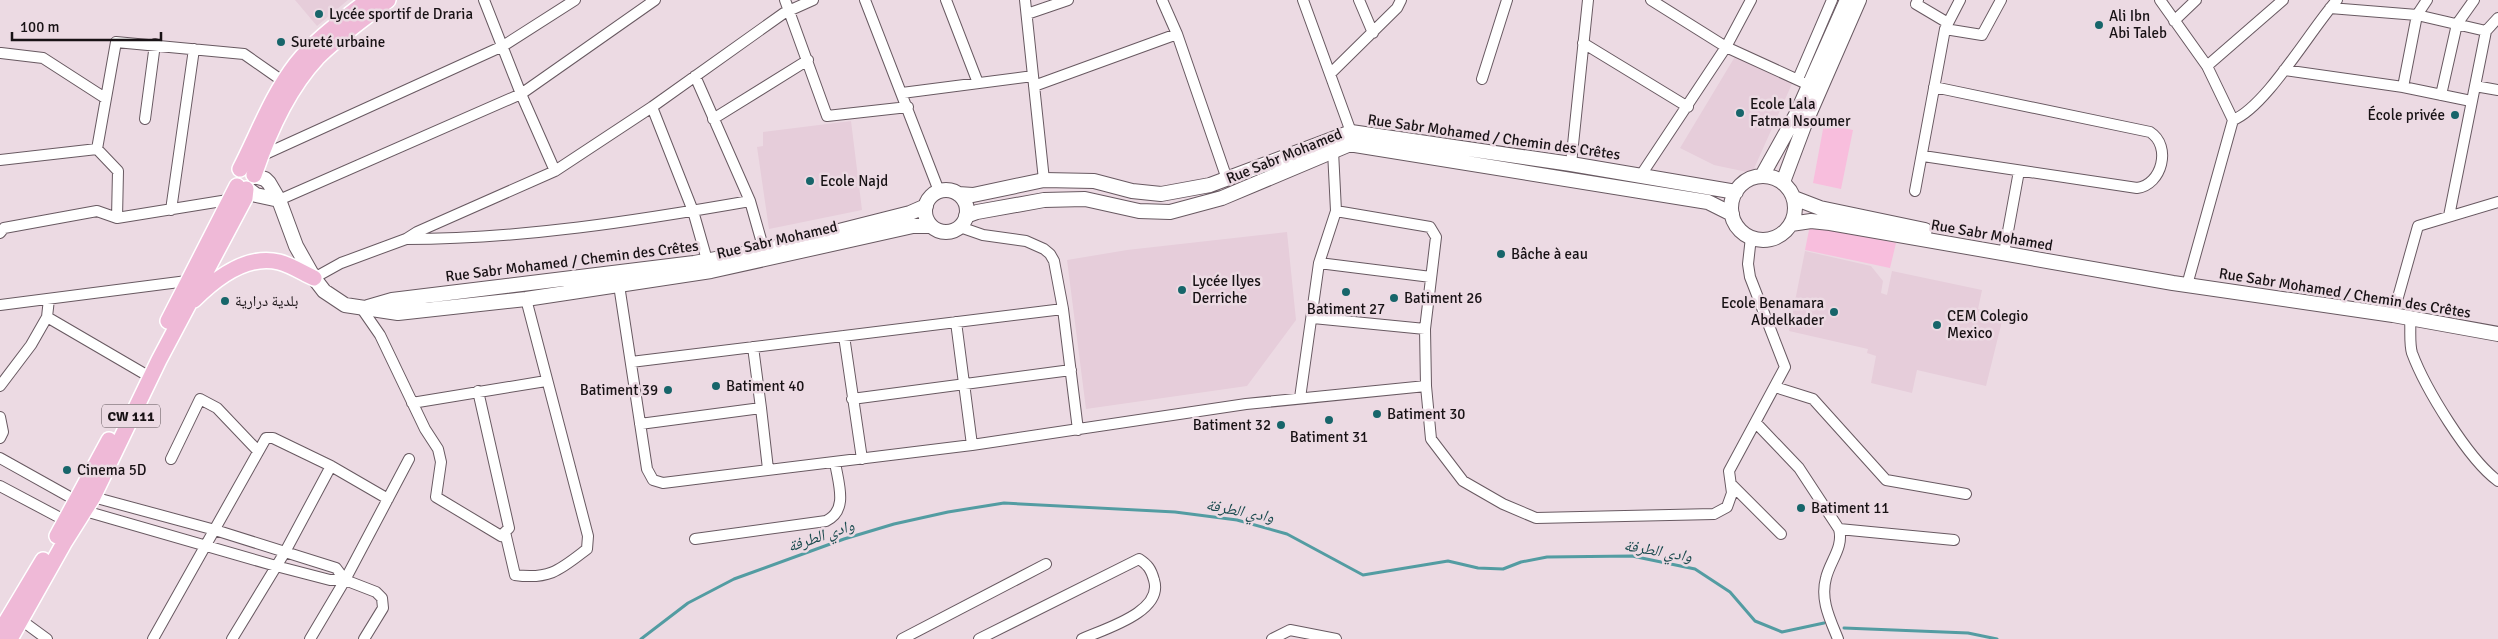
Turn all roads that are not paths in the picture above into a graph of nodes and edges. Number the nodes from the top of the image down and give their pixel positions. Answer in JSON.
{"nodes":[{"id":1,"x":368,"y":0,"type":"edge"},
{"id":2,"x":388,"y":0,"type":"edge"},
{"id":3,"x":484,"y":0,"type":"edge"},
{"id":4,"x":575,"y":0,"type":"edge"},
{"id":5,"x":655,"y":0,"type":"edge"},
{"id":6,"x":785,"y":0,"type":"edge"},
{"id":7,"x":813,"y":0,"type":"edge"},
{"id":8,"x":865,"y":0,"type":"edge"},
{"id":9,"x":946,"y":0,"type":"edge"},
{"id":10,"x":1025,"y":0,"type":"edge"},
{"id":11,"x":1068,"y":0,"type":"edge"},
{"id":12,"x":1162,"y":0,"type":"edge"},
{"id":13,"x":1303,"y":0,"type":"edge"},
{"id":14,"x":1359,"y":0,"type":"edge"},
{"id":15,"x":1401,"y":0,"type":"edge"},
{"id":16,"x":1507,"y":0,"type":"edge"},
{"id":17,"x":1588,"y":0,"type":"edge"},
{"id":18,"x":1651,"y":0,"type":"edge"},
{"id":19,"x":1751,"y":0,"type":"edge"},
{"id":20,"x":1832,"y":0,"type":"edge"},
{"id":21,"x":1847,"y":0,"type":"edge"},
{"id":22,"x":1859,"y":0,"type":"edge"},
{"id":23,"x":1918,"y":0,"type":"edge"},
{"id":24,"x":1960,"y":0,"type":"edge"},
{"id":25,"x":2001,"y":0,"type":"edge"},
{"id":26,"x":2160,"y":0,"type":"edge"},
{"id":27,"x":2196,"y":0,"type":"edge"},
{"id":28,"x":2283,"y":0,"type":"edge"},
{"id":29,"x":2427,"y":0,"type":"edge"},
{"id":30,"x":2474,"y":0,"type":"edge"},
{"id":31,"x":564,"y":4,"type":"edge"},
{"id":32,"x":2333,"y":4,"type":"edge"},
{"id":33,"x":789,"y":10,"type":"junction"},
{"id":34,"x":1027,"y":14,"type":"junction"},
{"id":35,"x":2417,"y":15,"type":"junction"},
{"id":36,"x":2498,"y":18,"type":"edge"},
{"id":37,"x":2174,"y":21,"type":"junction"},
{"id":38,"x":2457,"y":24,"type":"junction"},
{"id":39,"x":1946,"y":26,"type":"junction"},
{"id":40,"x":2486,"y":31,"type":"junction"},
{"id":41,"x":1373,"y":33,"type":"junction"},
{"id":42,"x":1177,"y":34,"type":"junction"},
{"id":43,"x":1583,"y":43,"type":"junction"},
{"id":44,"x":155,"y":44,"type":"junction"},
{"id":45,"x":503,"y":46,"type":"junction"},
{"id":46,"x":1726,"y":47,"type":"junction"},
{"id":47,"x":194,"y":49,"type":"junction"},
{"id":48,"x":2,"y":53,"type":"dead end"},
{"id":49,"x":808,"y":60,"type":"junction"},
{"id":50,"x":2207,"y":66,"type":"junction"},
{"id":51,"x":2284,"y":70,"type":"junction"},
{"id":52,"x":1331,"y":73,"type":"junction"},
{"id":53,"x":695,"y":76,"type":"junction"},
{"id":54,"x":1482,"y":79,"type":"dead end"},
{"id":55,"x":1034,"y":81,"type":"junction"},
{"id":56,"x":284,"y":82,"type":"junction"},
{"id":57,"x":1804,"y":82,"type":"junction"},
{"id":58,"x":978,"y":83,"type":"junction"},
{"id":59,"x":2475,"y":86,"type":"junction"},
{"id":60,"x":1934,"y":87,"type":"junction"},
{"id":61,"x":2403,"y":87,"type":"junction"},
{"id":62,"x":2498,"y":90,"type":"edge"},
{"id":63,"x":902,"y":93,"type":"junction"},
{"id":64,"x":521,"y":94,"type":"junction"},
{"id":65,"x":2441,"y":95,"type":"junction"},
{"id":66,"x":105,"y":98,"type":"junction"},
{"id":67,"x":2471,"y":101,"type":"junction"},
{"id":68,"x":652,"y":107,"type":"junction"},
{"id":69,"x":908,"y":107,"type":"junction"},
{"id":70,"x":1688,"y":107,"type":"junction"},
{"id":71,"x":145,"y":119,"type":"dead end"},
{"id":72,"x":713,"y":119,"type":"junction"},
{"id":73,"x":2233,"y":120,"type":"junction"},
{"id":74,"x":1351,"y":132,"type":"junction"},
{"id":75,"x":97,"y":149,"type":"junction"},
{"id":76,"x":1333,"y":151,"type":"junction"},
{"id":77,"x":260,"y":156,"type":"junction"},
{"id":78,"x":1923,"y":156,"type":"junction"},
{"id":79,"x":0,"y":160,"type":"edge"},
{"id":80,"x":1571,"y":164,"type":"junction"},
{"id":81,"x":555,"y":171,"type":"junction"},
{"id":82,"x":2019,"y":171,"type":"junction"},
{"id":83,"x":1641,"y":175,"type":"junction"},
{"id":84,"x":1762,"y":176,"type":"junction"},
{"id":85,"x":1227,"y":179,"type":"junction"},
{"id":86,"x":1044,"y":180,"type":"junction"},
{"id":87,"x":247,"y":181,"type":"junction"},
{"id":88,"x":1783,"y":182,"type":"junction"},
{"id":89,"x":939,"y":191,"type":"junction"},
{"id":90,"x":1915,"y":191,"type":"dead end"},
{"id":91,"x":1736,"y":192,"type":"junction"},
{"id":92,"x":958,"y":194,"type":"junction"},
{"id":93,"x":1794,"y":198,"type":"junction"},
{"id":94,"x":228,"y":200,"type":"junction"},
{"id":95,"x":278,"y":200,"type":"junction"},
{"id":96,"x":750,"y":201,"type":"junction"},
{"id":97,"x":2498,"y":202,"type":"edge"},
{"id":98,"x":926,"y":206,"type":"junction"},
{"id":99,"x":171,"y":210,"type":"junction"},
{"id":100,"x":693,"y":211,"type":"junction"},
{"id":101,"x":1336,"y":211,"type":"junction"},
{"id":102,"x":1732,"y":214,"type":"junction"},
{"id":103,"x":2449,"y":216,"type":"junction"},
{"id":104,"x":117,"y":218,"type":"junction"},
{"id":105,"x":963,"y":222,"type":"junction"},
{"id":106,"x":1791,"y":224,"type":"junction"},
{"id":107,"x":932,"y":226,"type":"junction"},
{"id":108,"x":0,"y":233,"type":"edge"},
{"id":109,"x":1751,"y":237,"type":"junction"},
{"id":110,"x":406,"y":239,"type":"junction"},
{"id":111,"x":296,"y":246,"type":"junction"},
{"id":112,"x":764,"y":250,"type":"junction"},
{"id":113,"x":2004,"y":253,"type":"junction"},
{"id":114,"x":708,"y":260,"type":"junction"},
{"id":115,"x":282,"y":262,"type":"junction"},
{"id":116,"x":1319,"y":263,"type":"junction"},
{"id":117,"x":1431,"y":277,"type":"junction"},
{"id":118,"x":314,"y":278,"type":"junction"},
{"id":119,"x":187,"y":281,"type":"junction"},
{"id":120,"x":619,"y":285,"type":"junction"},
{"id":121,"x":2187,"y":285,"type":"junction"},
{"id":122,"x":49,"y":298,"type":"junction"},
{"id":123,"x":526,"y":299,"type":"junction"},
{"id":124,"x":0,"y":305,"type":"edge"},
{"id":125,"x":186,"y":308,"type":"junction"},
{"id":126,"x":362,"y":309,"type":"junction"},
{"id":127,"x":1063,"y":309,"type":"junction"},
{"id":128,"x":2393,"y":315,"type":"junction"},
{"id":129,"x":47,"y":316,"type":"junction"},
{"id":130,"x":1313,"y":318,"type":"junction"},
{"id":131,"x":2410,"y":318,"type":"junction"},
{"id":132,"x":956,"y":322,"type":"junction"},
{"id":133,"x":1425,"y":328,"type":"junction"},
{"id":134,"x":2498,"y":334,"type":"edge"},
{"id":135,"x":844,"y":336,"type":"junction"},
{"id":136,"x":753,"y":347,"type":"junction"},
{"id":137,"x":631,"y":362,"type":"junction"},
{"id":138,"x":1071,"y":370,"type":"junction"},
{"id":139,"x":143,"y":373,"type":"junction"},
{"id":140,"x":546,"y":381,"type":"junction"},
{"id":141,"x":964,"y":384,"type":"junction"},
{"id":142,"x":0,"y":386,"type":"edge"},
{"id":143,"x":1426,"y":386,"type":"junction"},
{"id":144,"x":1775,"y":387,"type":"junction"},
{"id":145,"x":478,"y":391,"type":"junction"},
{"id":146,"x":1300,"y":398,"type":"junction"},
{"id":147,"x":852,"y":399,"type":"junction"},
{"id":148,"x":412,"y":403,"type":"junction"},
{"id":149,"x":761,"y":408,"type":"junction"},
{"id":150,"x":0,"y":417,"type":"edge"},
{"id":151,"x":1756,"y":423,"type":"junction"},
{"id":152,"x":640,"y":424,"type":"junction"},
{"id":153,"x":1078,"y":430,"type":"junction"},
{"id":154,"x":0,"y":438,"type":"edge"},
{"id":155,"x":972,"y":445,"type":"junction"},
{"id":156,"x":258,"y":451,"type":"junction"},
{"id":157,"x":0,"y":458,"type":"edge"},
{"id":158,"x":171,"y":459,"type":"dead end"},
{"id":159,"x":409,"y":459,"type":"dead end"},
{"id":160,"x":862,"y":459,"type":"junction"},
{"id":161,"x":835,"y":462,"type":"junction"},
{"id":162,"x":331,"y":466,"type":"junction"},
{"id":163,"x":768,"y":469,"type":"junction"},
{"id":164,"x":2498,"y":481,"type":"edge"},
{"id":165,"x":1731,"y":484,"type":"junction"},
{"id":166,"x":0,"y":486,"type":"edge"},
{"id":167,"x":1966,"y":494,"type":"dead end"},
{"id":168,"x":93,"y":497,"type":"junction"},
{"id":169,"x":388,"y":499,"type":"junction"},
{"id":170,"x":81,"y":506,"type":"junction"},
{"id":171,"x":66,"y":521,"type":"junction"},
{"id":172,"x":1839,"y":529,"type":"junction"},
{"id":173,"x":215,"y":530,"type":"junction"},
{"id":174,"x":505,"y":532,"type":"junction"},
{"id":175,"x":1782,"y":534,"type":"dead end"},
{"id":176,"x":695,"y":538,"type":"dead end"},
{"id":177,"x":1954,"y":540,"type":"dead end"},
{"id":178,"x":206,"y":545,"type":"junction"},
{"id":179,"x":285,"y":552,"type":"junction"},
{"id":180,"x":1046,"y":564,"type":"dead end"},
{"id":181,"x":276,"y":566,"type":"junction"},
{"id":182,"x":345,"y":580,"type":"junction"},
{"id":183,"x":10,"y":617,"type":"edge"},
{"id":184,"x":0,"y":632,"type":"edge"},
{"id":185,"x":10,"y":639,"type":"edge"},
{"id":186,"x":47,"y":639,"type":"edge"},
{"id":187,"x":153,"y":639,"type":"edge"},
{"id":188,"x":232,"y":639,"type":"edge"},
{"id":189,"x":310,"y":639,"type":"edge"},
{"id":190,"x":364,"y":639,"type":"edge"},
{"id":191,"x":902,"y":639,"type":"edge"},
{"id":192,"x":979,"y":639,"type":"edge"},
{"id":193,"x":1082,"y":639,"type":"edge"},
{"id":194,"x":1272,"y":639,"type":"edge"},
{"id":195,"x":1336,"y":639,"type":"edge"},
{"id":196,"x":1838,"y":639,"type":"edge"}],
"edges":[{"from":1,"to":56,"type":"main road","number":"CW 111"},
{"from":2,"to":77,"type":"main road","number":"CW 111"},
{"from":3,"to":45,"type":"street"},
{"from":4,"to":31,"type":"street"},
{"from":5,"to":64,"type":"street"},
{"from":6,"to":33,"type":"street"},
{"from":7,"to":33,"type":"street"},
{"from":8,"to":63,"type":"street"},
{"from":9,"to":58,"type":"street"},
{"from":10,"to":34,"type":"street"},
{"from":11,"to":34,"type":"street"},
{"from":12,"to":42,"type":"street"},
{"from":13,"to":52,"type":"street"},
{"from":14,"to":41,"type":"street"},
{"from":15,"to":41,"type":"street"},
{"from":16,"to":54,"type":"street"},
{"from":17,"to":43,"type":"street"},
{"from":18,"to":46,"type":"street"},
{"from":19,"to":46,"type":"street"},
{"from":20,"to":57,"type":"street"},
{"from":21,"to":57,"type":"main road"},
{"from":22,"to":88,"type":"main road"},
{"from":23,"to":39,"type":"street"},
{"from":24,"to":39,"type":"street"},
{"from":25,"to":39,"type":"street"},
{"from":26,"to":37,"type":"street"},
{"from":27,"to":37,"type":"street"},
{"from":28,"to":50,"type":"street"},
{"from":29,"to":35,"type":"street"},
{"from":30,"to":38,"type":"street"},
{"from":31,"to":45,"type":"street"},
{"from":32,"to":35,"type":"street"},
{"from":32,"to":51,"type":"street"},
{"from":33,"to":49,"type":"street"},
{"from":33,"to":53,"type":"street"},
{"from":34,"to":55,"type":"street"},
{"from":35,"to":38,"type":"street"},
{"from":35,"to":61,"type":"street"},
{"from":36,"to":40,"type":"street"},
{"from":37,"to":50,"type":"street"},
{"from":38,"to":40,"type":"street"},
{"from":38,"to":65,"type":"street"},
{"from":39,"to":60,"type":"street"},
{"from":40,"to":59,"type":"street"},
{"from":41,"to":52,"type":"street"},
{"from":42,"to":55,"type":"street"},
{"from":42,"to":85,"type":"street"},
{"from":43,"to":70,"type":"street"},
{"from":43,"to":80,"type":"street"},
{"from":44,"to":47,"type":"street"},
{"from":44,"to":66,"type":"street"},
{"from":44,"to":71,"type":"street"},
{"from":45,"to":64,"type":"street"},
{"from":45,"to":77,"type":"street"},
{"from":46,"to":57,"type":"street"},
{"from":46,"to":70,"type":"street"},
{"from":47,"to":56,"type":"street"},
{"from":47,"to":99,"type":"street"},
{"from":48,"to":66,"type":"street"},
{"from":49,"to":69,"type":"street"},
{"from":49,"to":72,"type":"street"},
{"from":50,"to":73,"type":"street"},
{"from":51,"to":61,"type":"street"},
{"from":51,"to":73,"type":"street"},
{"from":52,"to":74,"type":"street"},
{"from":53,"to":68,"type":"street"},
{"from":53,"to":72,"type":"street"},
{"from":55,"to":58,"type":"street"},
{"from":55,"to":86,"type":"street"},
{"from":56,"to":87,"type":"main road","number":"CW 111"},
{"from":57,"to":84,"type":"main road"},
{"from":58,"to":63,"type":"street"},
{"from":59,"to":62,"type":"street"},
{"from":59,"to":67,"type":"street"},
{"from":60,"to":78,"type":"street"},
{"from":60,"to":82,"type":"street"},
{"from":61,"to":65,"type":"street"},
{"from":63,"to":69,"type":"street"},
{"from":64,"to":81,"type":"street"},
{"from":64,"to":95,"type":"street"},
{"from":65,"to":67,"type":"street"},
{"from":66,"to":75,"type":"street"},
{"from":67,"to":103,"type":"street"},
{"from":68,"to":81,"type":"street"},
{"from":68,"to":100,"type":"street"},
{"from":69,"to":89,"type":"street"},
{"from":70,"to":83,"type":"street"},
{"from":72,"to":96,"type":"street"},
{"from":73,"to":121,"type":"street"},
{"from":74,"to":80,"type":"main road","name":"Rue Sabr Mohamed / Chemin des Crêtes"},
{"from":74,"to":85,"type":"main road","name":"Rue Sabr Mohamed / Chemin des Crêtes"},
{"from":75,"to":79,"type":"street"},
{"from":75,"to":104,"type":"street"},
{"from":76,"to":101,"type":"street"},
{"from":76,"to":102,"type":"main road","name":"Rue Sabr Mohamed"},
{"from":76,"to":105,"type":"main road","name":"Rue Sabr Mohamed"},
{"from":77,"to":87,"type":"main road","number":"CW 111"},
{"from":78,"to":82,"type":"street"},
{"from":78,"to":90,"type":"street"},
{"from":80,"to":83,"type":"main road","name":"Rue Sabr Mohamed / Chemin des Crêtes"},
{"from":81,"to":110,"type":"street"},
{"from":82,"to":113,"type":"street"},
{"from":83,"to":91,"type":"main road","name":"Rue Sabr Mohamed / Chemin des Crêtes"},
{"from":84,"to":88,"type":"main road"},
{"from":84,"to":91,"type":"main road"},
{"from":85,"to":86,"type":"main road","name":"Rue Sabr Mohamed / Chemin des Crêtes"},
{"from":86,"to":92,"type":"main road","name":"Rue Sabr Mohamed / Chemin des Crêtes"},
{"from":87,"to":94,"type":"main road"},
{"from":87,"to":95,"type":"main road"},
{"from":87,"to":125,"type":"main road","number":"CW 111"},
{"from":88,"to":93,"type":"main road"},
{"from":89,"to":92,"type":"main road"},
{"from":89,"to":98,"type":"main road"},
{"from":91,"to":102,"type":"main road"},
{"from":92,"to":105,"type":"main road"},
{"from":93,"to":106,"type":"main road"},
{"from":93,"to":113,"type":"main road"},
{"from":94,"to":99,"type":"street"},
{"from":94,"to":119,"type":"main road"},
{"from":95,"to":111,"type":"main road"},
{"from":96,"to":100,"type":"street"},
{"from":96,"to":112,"type":"street"},
{"from":97,"to":103,"type":"street"},
{"from":98,"to":107,"type":"main road"},
{"from":98,"to":112,"type":"main road","name":"Rue Sabr Mohamed / Chemin des Crêtes"},
{"from":99,"to":104,"type":"street"},
{"from":100,"to":110,"type":"street"},
{"from":100,"to":114,"type":"street"},
{"from":101,"to":116,"type":"street"},
{"from":101,"to":117,"type":"street"},
{"from":102,"to":109,"type":"main road"},
{"from":103,"to":128,"type":"street"},
{"from":104,"to":108,"type":"street"},
{"from":105,"to":107,"type":"main road"},
{"from":105,"to":127,"type":"street"},
{"from":106,"to":109,"type":"main road"},
{"from":106,"to":113,"type":"main road","name":"Rue Sabr Mohamed"},
{"from":107,"to":120,"type":"main road","name":"Rue Sabr Mohamed"},
{"from":109,"to":144,"type":"street"},
{"from":110,"to":118,"type":"street"},
{"from":111,"to":115,"type":"main road"},
{"from":111,"to":118,"type":"main road"},
{"from":112,"to":114,"type":"main road","name":"Rue Sabr Mohamed / Chemin des Crêtes"},
{"from":113,"to":121,"type":"main road","name":"Rue Sabr Mohamed"},
{"from":114,"to":126,"type":"main road","name":"Rue Sabr Mohamed / Chemin des Crêtes"},
{"from":115,"to":118,"type":"main road"},
{"from":115,"to":125,"type":"main road"},
{"from":116,"to":117,"type":"street"},
{"from":116,"to":130,"type":"street"},
{"from":117,"to":133,"type":"street"},
{"from":118,"to":126,"type":"main road"},
{"from":119,"to":122,"type":"street"},
{"from":119,"to":139,"type":"main road"},
{"from":120,"to":123,"type":"main road","name":"Rue Sabr Mohamed"},
{"from":120,"to":137,"type":"street"},
{"from":121,"to":128,"type":"main road","name":"Rue Sabr Mohamed / Chemin des Crêtes"},
{"from":122,"to":124,"type":"street"},
{"from":122,"to":129,"type":"street"},
{"from":123,"to":126,"type":"main road","name":"Rue Sabr Mohamed"},
{"from":123,"to":140,"type":"street"},
{"from":125,"to":168,"type":"main road","number":"CW 111"},
{"from":126,"to":148,"type":"street"},
{"from":127,"to":132,"type":"street"},
{"from":127,"to":138,"type":"street"},
{"from":128,"to":131,"type":"main road","name":"Rue Sabr Mohamed / Chemin des Crêtes"},
{"from":129,"to":139,"type":"street"},
{"from":129,"to":142,"type":"street"},
{"from":130,"to":133,"type":"street"},
{"from":130,"to":146,"type":"street"},
{"from":131,"to":134,"type":"main road","name":"Rue Sabr Mohamed / Chemin des Crêtes"},
{"from":131,"to":164,"type":"street"},
{"from":132,"to":135,"type":"street"},
{"from":132,"to":141,"type":"street"},
{"from":133,"to":143,"type":"street"},
{"from":135,"to":136,"type":"street"},
{"from":135,"to":147,"type":"street"},
{"from":136,"to":137,"type":"street"},
{"from":136,"to":149,"type":"street"},
{"from":137,"to":152,"type":"street"},
{"from":138,"to":141,"type":"street"},
{"from":138,"to":153,"type":"street"},
{"from":139,"to":170,"type":"main road"},
{"from":140,"to":145,"type":"street"},
{"from":140,"to":174,"type":"street"},
{"from":141,"to":147,"type":"street"},
{"from":141,"to":155,"type":"street"},
{"from":143,"to":146,"type":"street"},
{"from":143,"to":165,"type":"street"},
{"from":144,"to":151,"type":"street"},
{"from":144,"to":167,"type":"street"},
{"from":145,"to":148,"type":"street"},
{"from":145,"to":174,"type":"street"},
{"from":146,"to":153,"type":"street"},
{"from":147,"to":160,"type":"street"},
{"from":148,"to":174,"type":"street"},
{"from":149,"to":152,"type":"street"},
{"from":149,"to":163,"type":"street"},
{"from":150,"to":154,"type":"street"},
{"from":151,"to":165,"type":"street"},
{"from":151,"to":172,"type":"street"},
{"from":152,"to":163,"type":"street"},
{"from":153,"to":155,"type":"street"},
{"from":155,"to":160,"type":"street"},
{"from":156,"to":158,"type":"street"},
{"from":156,"to":162,"type":"street"},
{"from":156,"to":173,"type":"street"},
{"from":157,"to":170,"type":"street"},
{"from":159,"to":169,"type":"street"},
{"from":160,"to":161,"type":"street"},
{"from":161,"to":163,"type":"street"},
{"from":161,"to":176,"type":"street"},
{"from":162,"to":169,"type":"street"},
{"from":162,"to":179,"type":"street"},
{"from":165,"to":175,"type":"street"},
{"from":166,"to":171,"type":"street"},
{"from":168,"to":170,"type":"main road","number":"CW 111"},
{"from":168,"to":173,"type":"street"},
{"from":169,"to":182,"type":"street"},
{"from":170,"to":171,"type":"main road"},
{"from":170,"to":178,"type":"street"},
{"from":170,"to":183,"type":"main road","number":"CW 111"},
{"from":171,"to":183,"type":"main road"},
{"from":172,"to":177,"type":"street"},
{"from":172,"to":196,"type":"street"},
{"from":173,"to":178,"type":"street"},
{"from":173,"to":179,"type":"street"},
{"from":178,"to":181,"type":"street"},
{"from":178,"to":187,"type":"street"},
{"from":179,"to":181,"type":"street"},
{"from":179,"to":182,"type":"street"},
{"from":180,"to":191,"type":"street"},
{"from":181,"to":182,"type":"street"},
{"from":181,"to":188,"type":"street"},
{"from":182,"to":189,"type":"street"},
{"from":182,"to":190,"type":"street"},
{"from":183,"to":184,"type":"main road"},
{"from":183,"to":185,"type":"main road","number":"CW 111"},
{"from":183,"to":186,"type":"street"},
{"from":192,"to":193,"type":"street"},
{"from":194,"to":195,"type":"street"}]}
